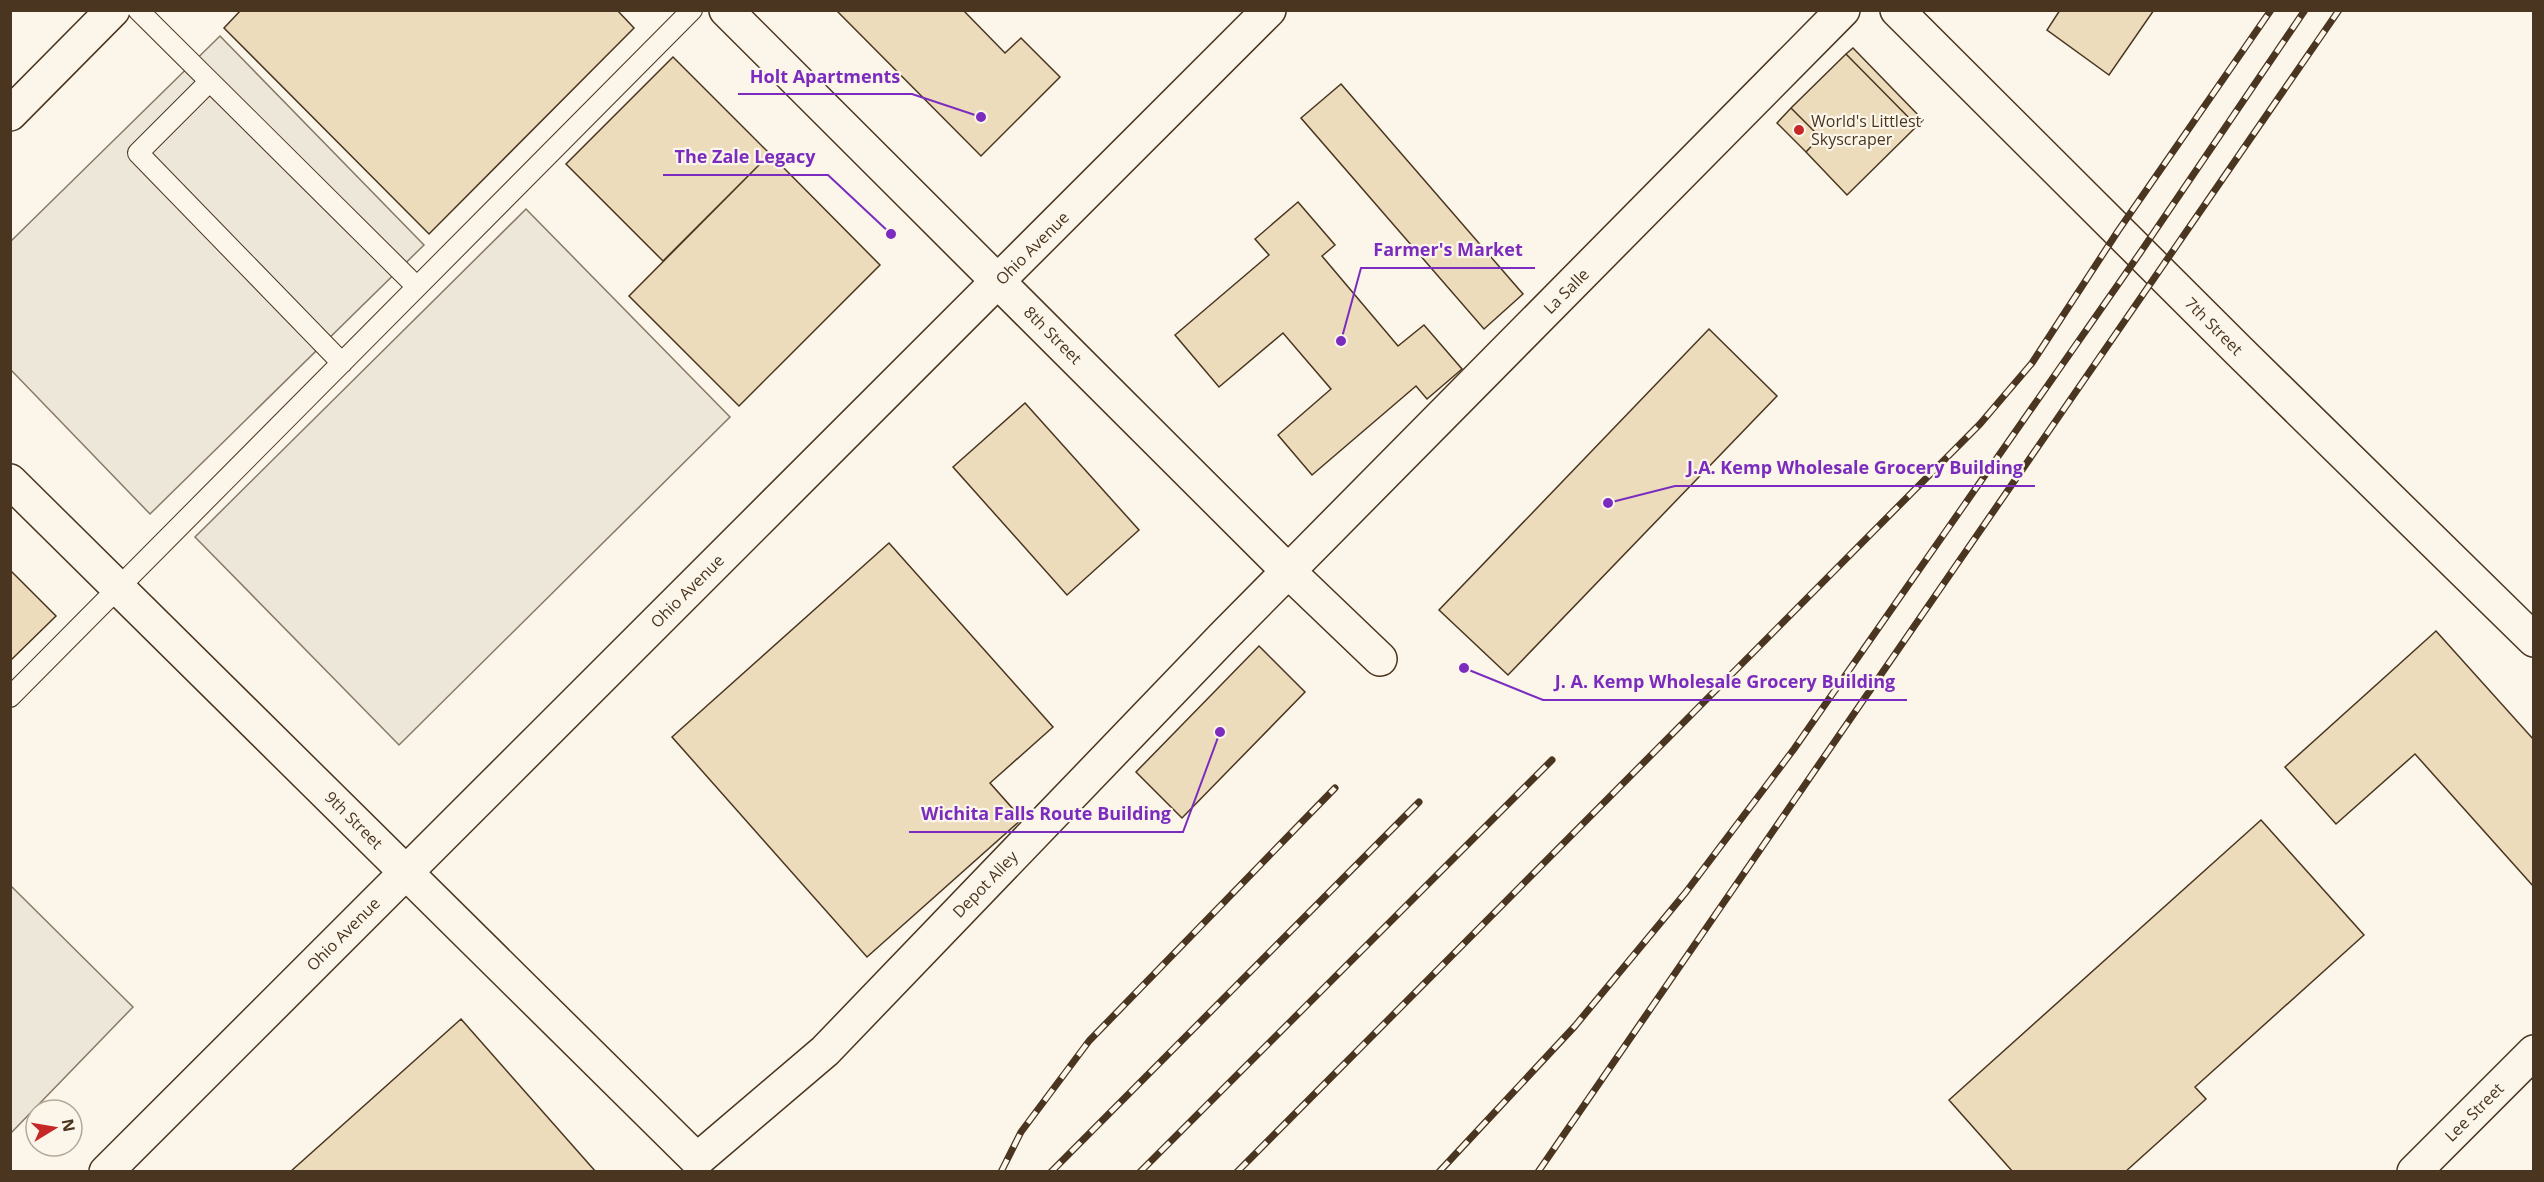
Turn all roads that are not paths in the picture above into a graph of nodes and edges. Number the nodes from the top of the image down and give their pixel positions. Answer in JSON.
{"nodes":[{"id":1,"x":114,"y":10,"type":"edge"},
{"id":2,"x":138,"y":10,"type":"edge"},
{"id":3,"x":692,"y":10,"type":"edge"},
{"id":4,"x":726,"y":10,"type":"edge"},
{"id":5,"x":1269,"y":10,"type":"edge"},
{"id":6,"x":1844,"y":10,"type":"edge"},
{"id":7,"x":1897,"y":10,"type":"edge"},
{"id":8,"x":209,"y":81,"type":"junction"},
{"id":9,"x":10,"y":114,"type":"edge"},
{"id":10,"x":999,"y":281,"type":"junction"},
{"id":11,"x":417,"y":287,"type":"junction"},
{"id":12,"x":342,"y":363,"type":"junction"},
{"id":13,"x":10,"y":481,"type":"edge"},
{"id":14,"x":1288,"y":571,"type":"junction"},
{"id":15,"x":119,"y":588,"type":"junction"},
{"id":16,"x":2534,"y":640,"type":"edge"},
{"id":17,"x":1380,"y":659,"type":"dead end"},
{"id":18,"x":10,"y":697,"type":"edge"},
{"id":19,"x":405,"y":872,"type":"junction"},
{"id":20,"x":2534,"y":1052,"type":"edge"},
{"id":21,"x":697,"y":1160,"type":"joint"},
{"id":22,"x":106,"y":1172,"type":"edge"},
{"id":23,"x":2414,"y":1172,"type":"edge"}],
"edges":[{"from":1,"to":9,"type":"street"},
{"from":2,"to":8,"type":"lane"},
{"from":3,"to":11,"type":"lane"},
{"from":4,"to":10,"type":"street","name":"8th Street"},
{"from":5,"to":10,"type":"street","name":"Ohio Avenue"},
{"from":6,"to":14,"type":"street","name":"La Salle"},
{"from":7,"to":16,"type":"street","name":"7th Street"},
{"from":8,"to":11,"type":"lane"},
{"from":8,"to":12,"type":"lane"},
{"from":10,"to":14,"type":"street","name":"8th Street"},
{"from":10,"to":19,"type":"street","name":"Ohio Avenue"},
{"from":11,"to":12,"type":"lane"},
{"from":12,"to":15,"type":"lane"},
{"from":13,"to":15,"type":"street","name":"9th Street"},
{"from":14,"to":17,"type":"street","name":"8th Street"},
{"from":14,"to":21,"type":"street","name":"Depot Alley"},
{"from":15,"to":18,"type":"lane"},
{"from":15,"to":19,"type":"street","name":"9th Street"},
{"from":19,"to":21,"type":"street","name":"9th Street"},
{"from":19,"to":22,"type":"street","name":"Ohio Avenue"},
{"from":20,"to":23,"type":"street","name":"Lee Street"}]}
